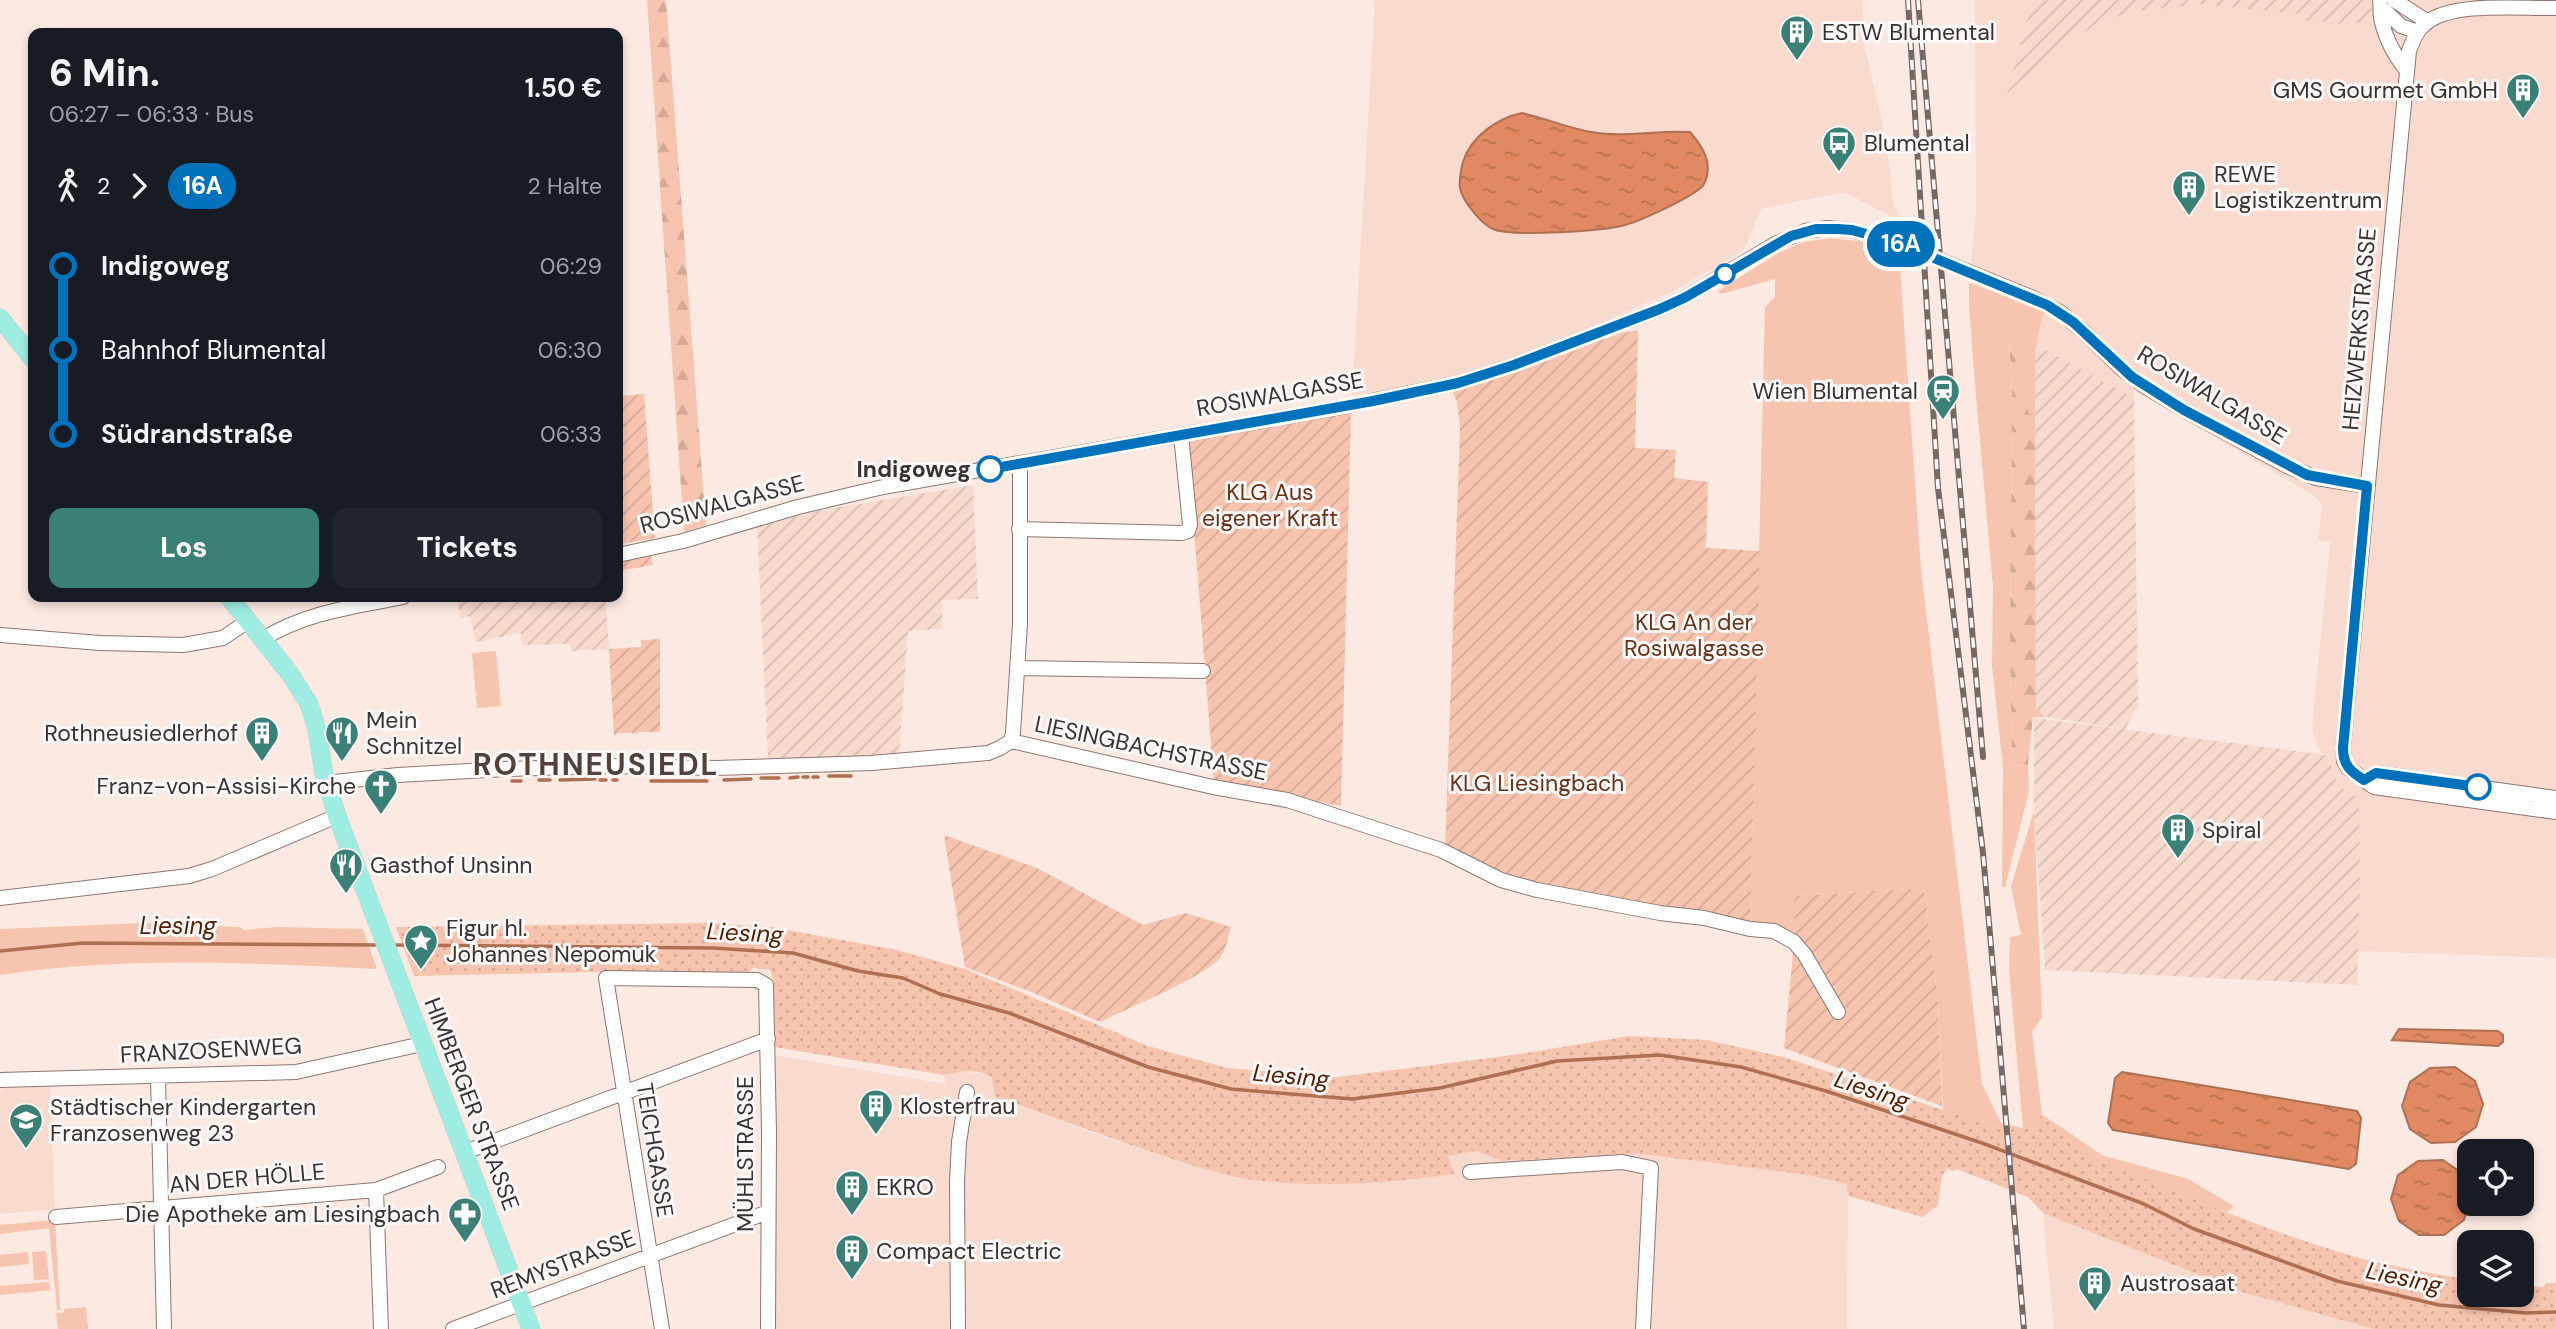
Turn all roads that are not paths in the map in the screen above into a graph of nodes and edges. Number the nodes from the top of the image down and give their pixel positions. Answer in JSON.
{"nodes":[{"id":1,"x":2385,"y":2,"type":"edge"},
{"id":2,"x":2556,"y":8,"type":"edge"},
{"id":3,"x":2423,"y":27,"type":"junction"},
{"id":4,"x":2407,"y":71,"type":"junction"},
{"id":5,"x":0,"y":318,"type":"edge"},
{"id":6,"x":28,"y":353,"type":"edge"},
{"id":7,"x":1181,"y":435,"type":"junction"},
{"id":8,"x":1020,"y":464,"type":"junction"},
{"id":9,"x":2367,"y":486,"type":"junction"},
{"id":10,"x":1019,"y":529,"type":"junction"},
{"id":11,"x":623,"y":554,"type":"edge"},
{"id":12,"x":233,"y":602,"type":"edge"},
{"id":13,"x":378,"y":602,"type":"edge"},
{"id":14,"x":248,"y":621,"type":"junction"},
{"id":15,"x":0,"y":635,"type":"edge"},
{"id":16,"x":263,"y":639,"type":"junction"},
{"id":17,"x":1018,"y":668,"type":"junction"},
{"id":18,"x":1203,"y":671,"type":"dead end"},
{"id":19,"x":1011,"y":740,"type":"junction"},
{"id":20,"x":2359,"y":777,"type":"junction"},
{"id":21,"x":332,"y":782,"type":"junction"},
{"id":22,"x":2556,"y":798,"type":"edge"},
{"id":23,"x":2556,"y":812,"type":"edge"},
{"id":24,"x":337,"y":816,"type":"junction"},
{"id":25,"x":0,"y":898,"type":"edge"},
{"id":26,"x":762,"y":982,"type":"joint"},
{"id":27,"x":1838,"y":1012,"type":"dead end"},
{"id":28,"x":768,"y":1039,"type":"junction"},
{"id":29,"x":422,"y":1044,"type":"junction"},
{"id":30,"x":158,"y":1077,"type":"junction"},
{"id":31,"x":0,"y":1080,"type":"edge"},
{"id":32,"x":967,"y":1092,"type":"dead end"},
{"id":33,"x":623,"y":1093,"type":"junction"},
{"id":34,"x":465,"y":1152,"type":"junction"},
{"id":35,"x":438,"y":1167,"type":"dead end"},
{"id":36,"x":1470,"y":1172,"type":"dead end"},
{"id":37,"x":376,"y":1190,"type":"junction"},
{"id":38,"x":162,"y":1208,"type":"junction"},
{"id":39,"x":768,"y":1212,"type":"junction"},
{"id":40,"x":57,"y":1217,"type":"dead end"},
{"id":41,"x":649,"y":1256,"type":"junction"},
{"id":42,"x":522,"y":1304,"type":"junction"},
{"id":43,"x":164,"y":1329,"type":"edge"},
{"id":44,"x":381,"y":1329,"type":"edge"},
{"id":45,"x":453,"y":1329,"type":"edge"},
{"id":46,"x":531,"y":1329,"type":"edge"},
{"id":47,"x":662,"y":1329,"type":"edge"},
{"id":48,"x":768,"y":1329,"type":"edge"},
{"id":49,"x":958,"y":1329,"type":"edge"},
{"id":50,"x":1643,"y":1329,"type":"edge"}],
"edges":[{"from":1,"to":3,"type":"street"},
{"from":1,"to":4,"type":"street"},
{"from":2,"to":3,"type":"street"},
{"from":3,"to":4,"type":"street","name":"HEIZWERKSTRASSE"},
{"from":4,"to":9,"type":"street","name":"HEIZWERKSTRASSE"},
{"from":5,"to":6,"type":"main road"},
{"from":7,"to":8,"type":"street","name":"ROSIWALGASSE"},
{"from":7,"to":9,"type":"street","name":"ROSIWALGASSE"},
{"from":7,"to":10,"type":"street"},
{"from":8,"to":10,"type":"street"},
{"from":8,"to":11,"type":"street","name":"ROSIWALGASSE"},
{"from":9,"to":20,"type":"street","name":"HEIZWERKSTRASSE"},
{"from":10,"to":17,"type":"street"},
{"from":12,"to":14,"type":"main road","name":"HIMBERGER STRASSE"},
{"from":13,"to":16,"type":"street"},
{"from":14,"to":15,"type":"street"},
{"from":14,"to":16,"type":"main road","name":"HIMBERGER STRASSE"},
{"from":16,"to":21,"type":"main road","name":"HIMBERGER STRASSE"},
{"from":17,"to":18,"type":"street"},
{"from":17,"to":19,"type":"street"},
{"from":19,"to":21,"type":"street","name":"LIESINGBACHSTRASSE"},
{"from":19,"to":27,"type":"street","name":"LIESINGBACHSTRASSE"},
{"from":20,"to":22,"type":"street"},
{"from":20,"to":23,"type":"street"},
{"from":21,"to":24,"type":"main road","name":"HIMBERGER STRASSE"},
{"from":24,"to":25,"type":"street"},
{"from":24,"to":29,"type":"main road","name":"HIMBERGER STRASSE"},
{"from":26,"to":28,"type":"street","name":"MÜHLSTRASSE"},
{"from":26,"to":33,"type":"street","name":"TEICHGASSE"},
{"from":28,"to":33,"type":"street"},
{"from":28,"to":39,"type":"street","name":"MÜHLSTRASSE"},
{"from":29,"to":30,"type":"street","name":"FRANZOSENWEG"},
{"from":29,"to":34,"type":"main road","name":"HIMBERGER STRASSE"},
{"from":30,"to":31,"type":"street","name":"FRANZOSENWEG"},
{"from":30,"to":38,"type":"street"},
{"from":32,"to":49,"type":"street"},
{"from":33,"to":34,"type":"street"},
{"from":33,"to":41,"type":"street","name":"TEICHGASSE"},
{"from":34,"to":42,"type":"main road","name":"HIMBERGER STRASSE"},
{"from":35,"to":37,"type":"street","name":"AN DER HÖLLE"},
{"from":36,"to":50,"type":"street"},
{"from":37,"to":38,"type":"street","name":"AN DER HÖLLE"},
{"from":37,"to":44,"type":"street"},
{"from":38,"to":40,"type":"street","name":"AN DER HÖLLE"},
{"from":38,"to":43,"type":"street"},
{"from":39,"to":41,"type":"street","name":"REMYSTRASSE"},
{"from":39,"to":48,"type":"street","name":"MÜHLSTRASSE"},
{"from":41,"to":42,"type":"street","name":"REMYSTRASSE"},
{"from":41,"to":47,"type":"street","name":"TEICHGASSE"},
{"from":42,"to":45,"type":"street","name":"REMYSTRASSE"},
{"from":42,"to":46,"type":"main road","name":"HIMBERGER STRASSE"}]}
